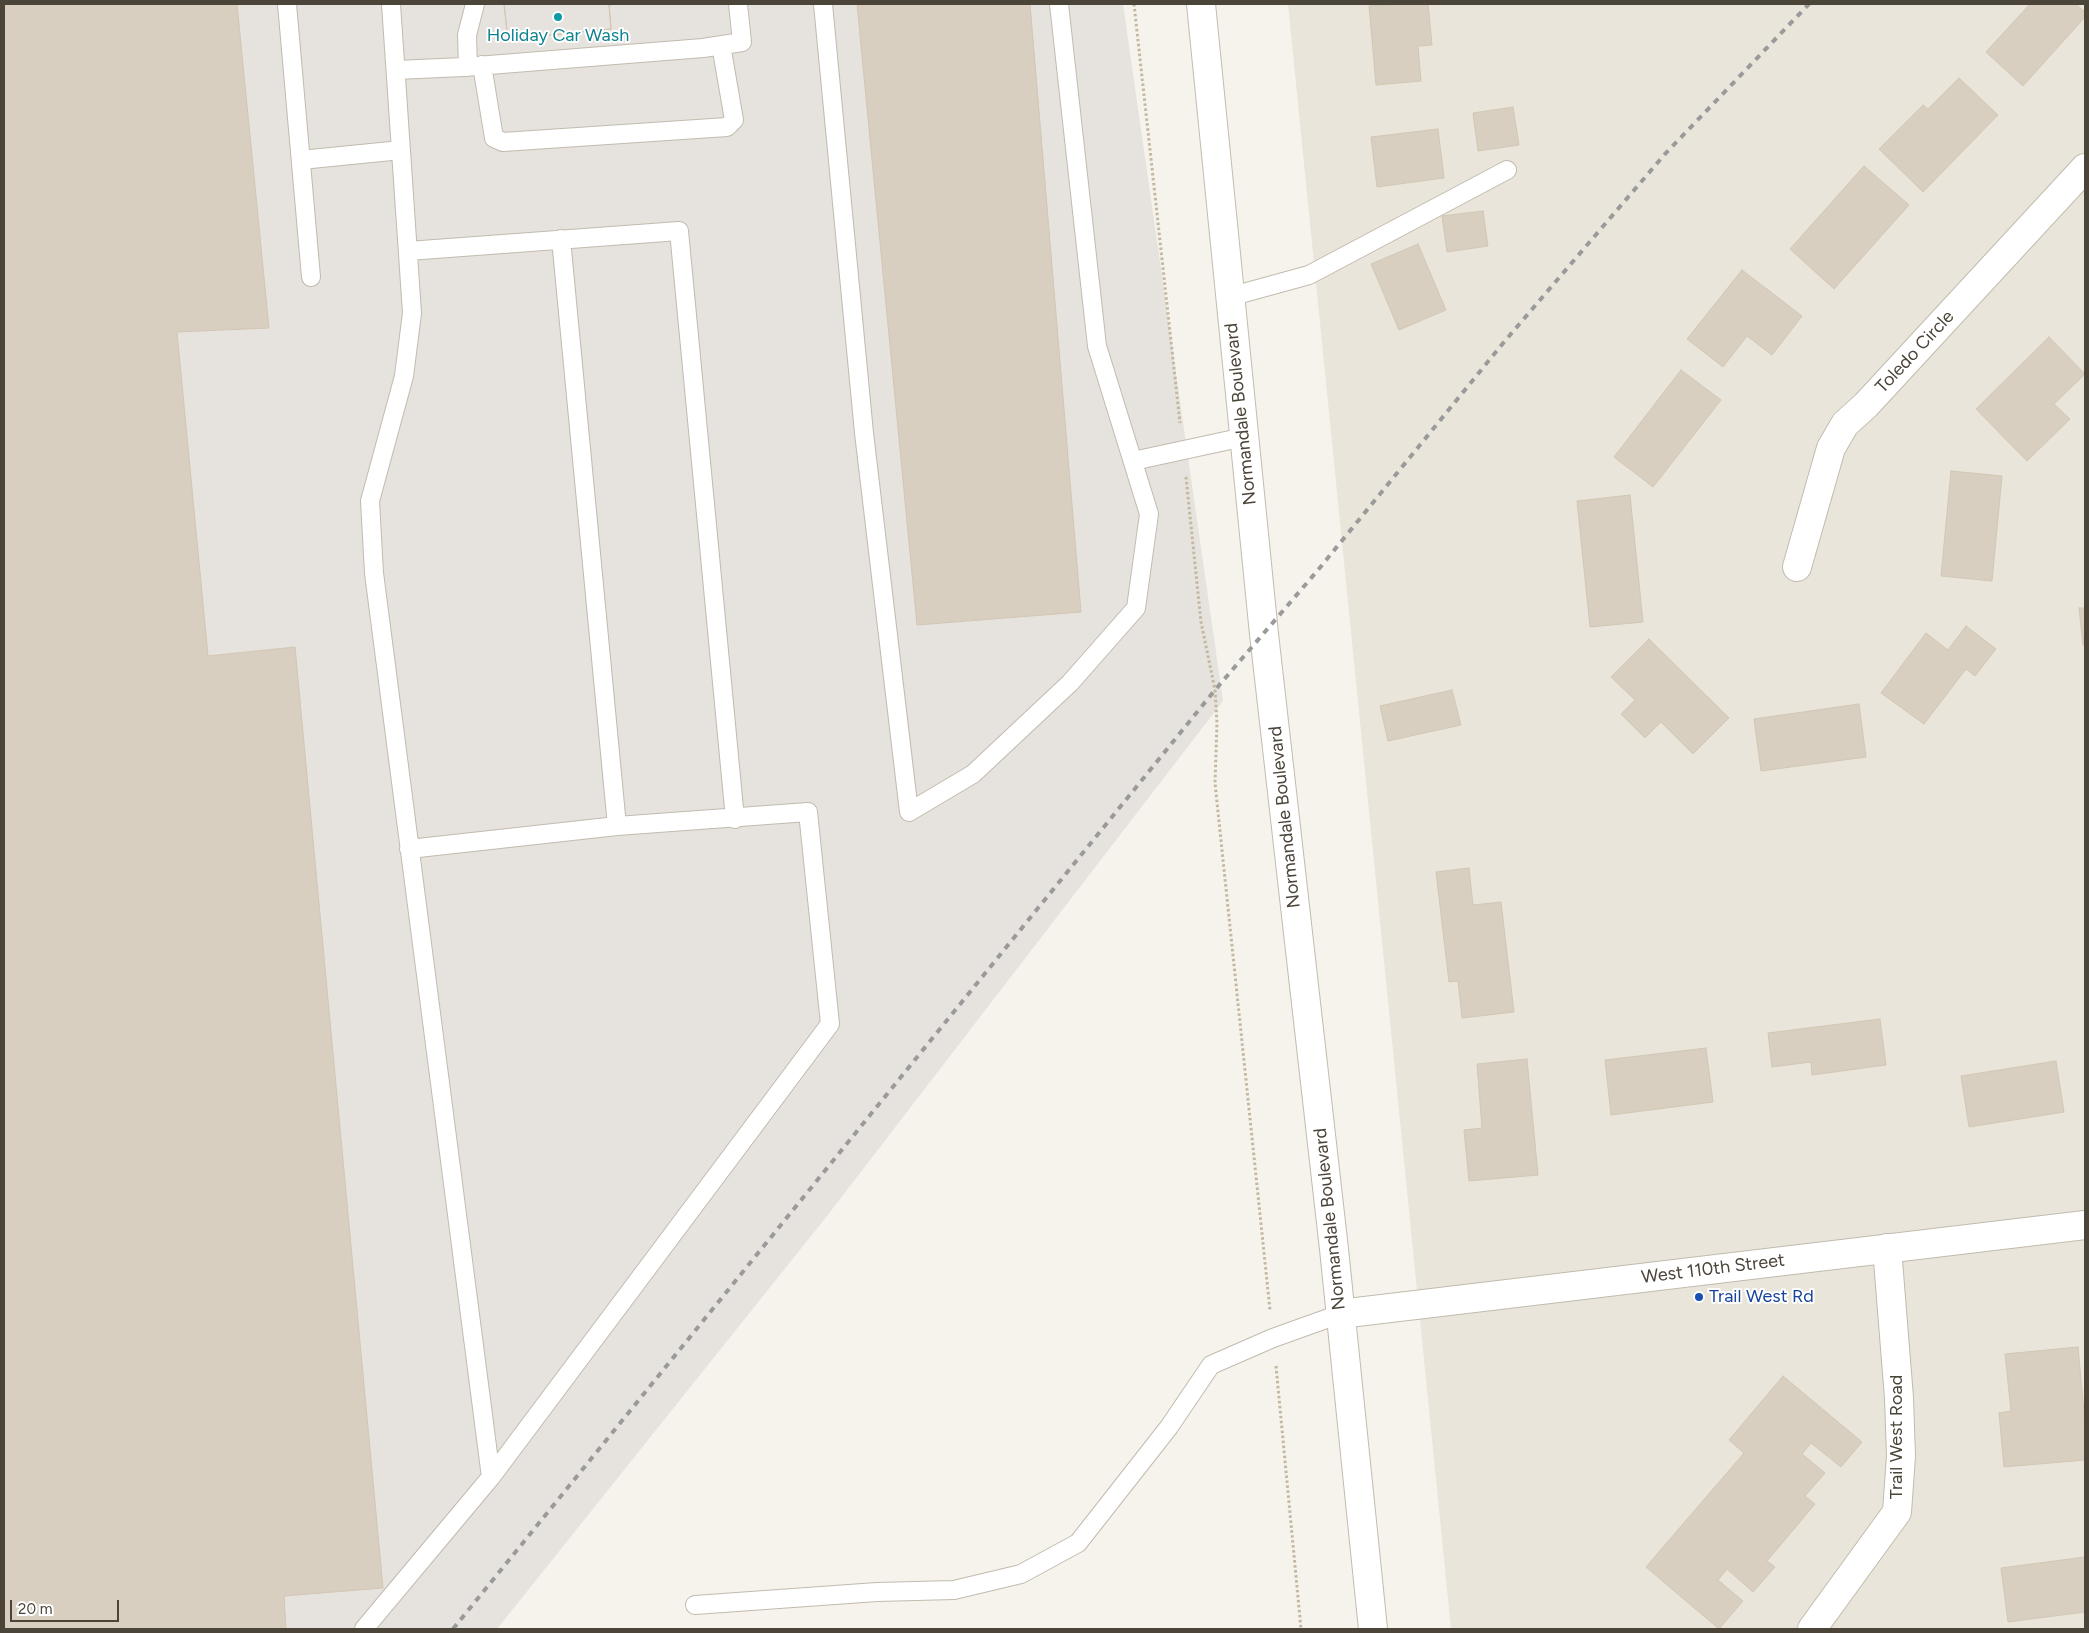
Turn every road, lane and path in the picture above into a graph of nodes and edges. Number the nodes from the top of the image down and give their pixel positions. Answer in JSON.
{"nodes":[{"id":1,"x":287,"y":4,"type":"edge"},
{"id":2,"x":391,"y":4,"type":"edge"},
{"id":3,"x":474,"y":4,"type":"edge"},
{"id":4,"x":738,"y":4,"type":"edge"},
{"id":5,"x":823,"y":4,"type":"edge"},
{"id":6,"x":1060,"y":4,"type":"edge"},
{"id":7,"x":1134,"y":4,"type":"edge"},
{"id":8,"x":1201,"y":4,"type":"edge"},
{"id":9,"x":721,"y":45,"type":"junction"},
{"id":10,"x":475,"y":66,"type":"junction"},
{"id":11,"x":396,"y":70,"type":"junction"},
{"id":12,"x":401,"y":150,"type":"junction"},
{"id":13,"x":301,"y":160,"type":"junction"},
{"id":14,"x":2085,"y":168,"type":"edge"},
{"id":15,"x":1507,"y":170,"type":"dead end"},
{"id":16,"x":561,"y":240,"type":"junction"},
{"id":17,"x":408,"y":251,"type":"junction"},
{"id":18,"x":311,"y":277,"type":"dead end"},
{"id":19,"x":1229,"y":297,"type":"junction"},
{"id":20,"x":1244,"y":437,"type":"junction"},
{"id":21,"x":1183,"y":450,"type":"junction"},
{"id":22,"x":1133,"y":460,"type":"junction"},
{"id":23,"x":1797,"y":567,"type":"dead end"},
{"id":24,"x":735,"y":819,"type":"junction"},
{"id":25,"x":618,"y":826,"type":"junction"},
{"id":26,"x":409,"y":849,"type":"junction"},
{"id":27,"x":2085,"y":1225,"type":"edge"},
{"id":28,"x":1887,"y":1248,"type":"junction"},
{"id":29,"x":1340,"y":1314,"type":"junction"},
{"id":30,"x":1273,"y":1338,"type":"junction"},
{"id":31,"x":491,"y":1477,"type":"junction"},
{"id":32,"x":695,"y":1604,"type":"dead end"},
{"id":33,"x":364,"y":1629,"type":"edge"},
{"id":34,"x":1301,"y":1629,"type":"edge"},
{"id":35,"x":1373,"y":1629,"type":"edge"},
{"id":36,"x":1812,"y":1629,"type":"edge"}],
"edges":[{"from":1,"to":13,"type":"lane"},
{"from":2,"to":11,"type":"lane"},
{"from":3,"to":10,"type":"lane"},
{"from":4,"to":9,"type":"lane"},
{"from":5,"to":22,"type":"lane"},
{"from":6,"to":22,"type":"lane"},
{"from":7,"to":21,"type":"path"},
{"from":8,"to":19,"type":"street","name":"Normandale Boulevard"},
{"from":9,"to":10,"type":"lane"},
{"from":9,"to":10,"type":"lane"},
{"from":10,"to":11,"type":"lane"},
{"from":11,"to":12,"type":"lane"},
{"from":12,"to":13,"type":"lane"},
{"from":12,"to":17,"type":"lane"},
{"from":13,"to":18,"type":"lane"},
{"from":14,"to":23,"type":"street","name":"Toledo Circle"},
{"from":15,"to":19,"type":"lane"},
{"from":16,"to":17,"type":"lane"},
{"from":16,"to":24,"type":"lane"},
{"from":16,"to":25,"type":"lane"},
{"from":17,"to":26,"type":"lane"},
{"from":19,"to":20,"type":"street","name":"Normandale Boulevard"},
{"from":20,"to":21,"type":"lane"},
{"from":20,"to":29,"type":"street","name":"Normandale Boulevard"},
{"from":21,"to":22,"type":"lane"},
{"from":21,"to":30,"type":"path"},
{"from":24,"to":25,"type":"lane"},
{"from":24,"to":31,"type":"lane"},
{"from":25,"to":26,"type":"lane"},
{"from":26,"to":31,"type":"lane"},
{"from":27,"to":28,"type":"street","name":"West 110th Street"},
{"from":28,"to":29,"type":"street","name":"West 110th Street"},
{"from":28,"to":36,"type":"street","name":"Trail West Road"},
{"from":29,"to":30,"type":"lane"},
{"from":29,"to":35,"type":"street","name":"Normandale Boulevard"},
{"from":30,"to":32,"type":"lane"},
{"from":30,"to":34,"type":"path"},
{"from":31,"to":33,"type":"lane"}]}
